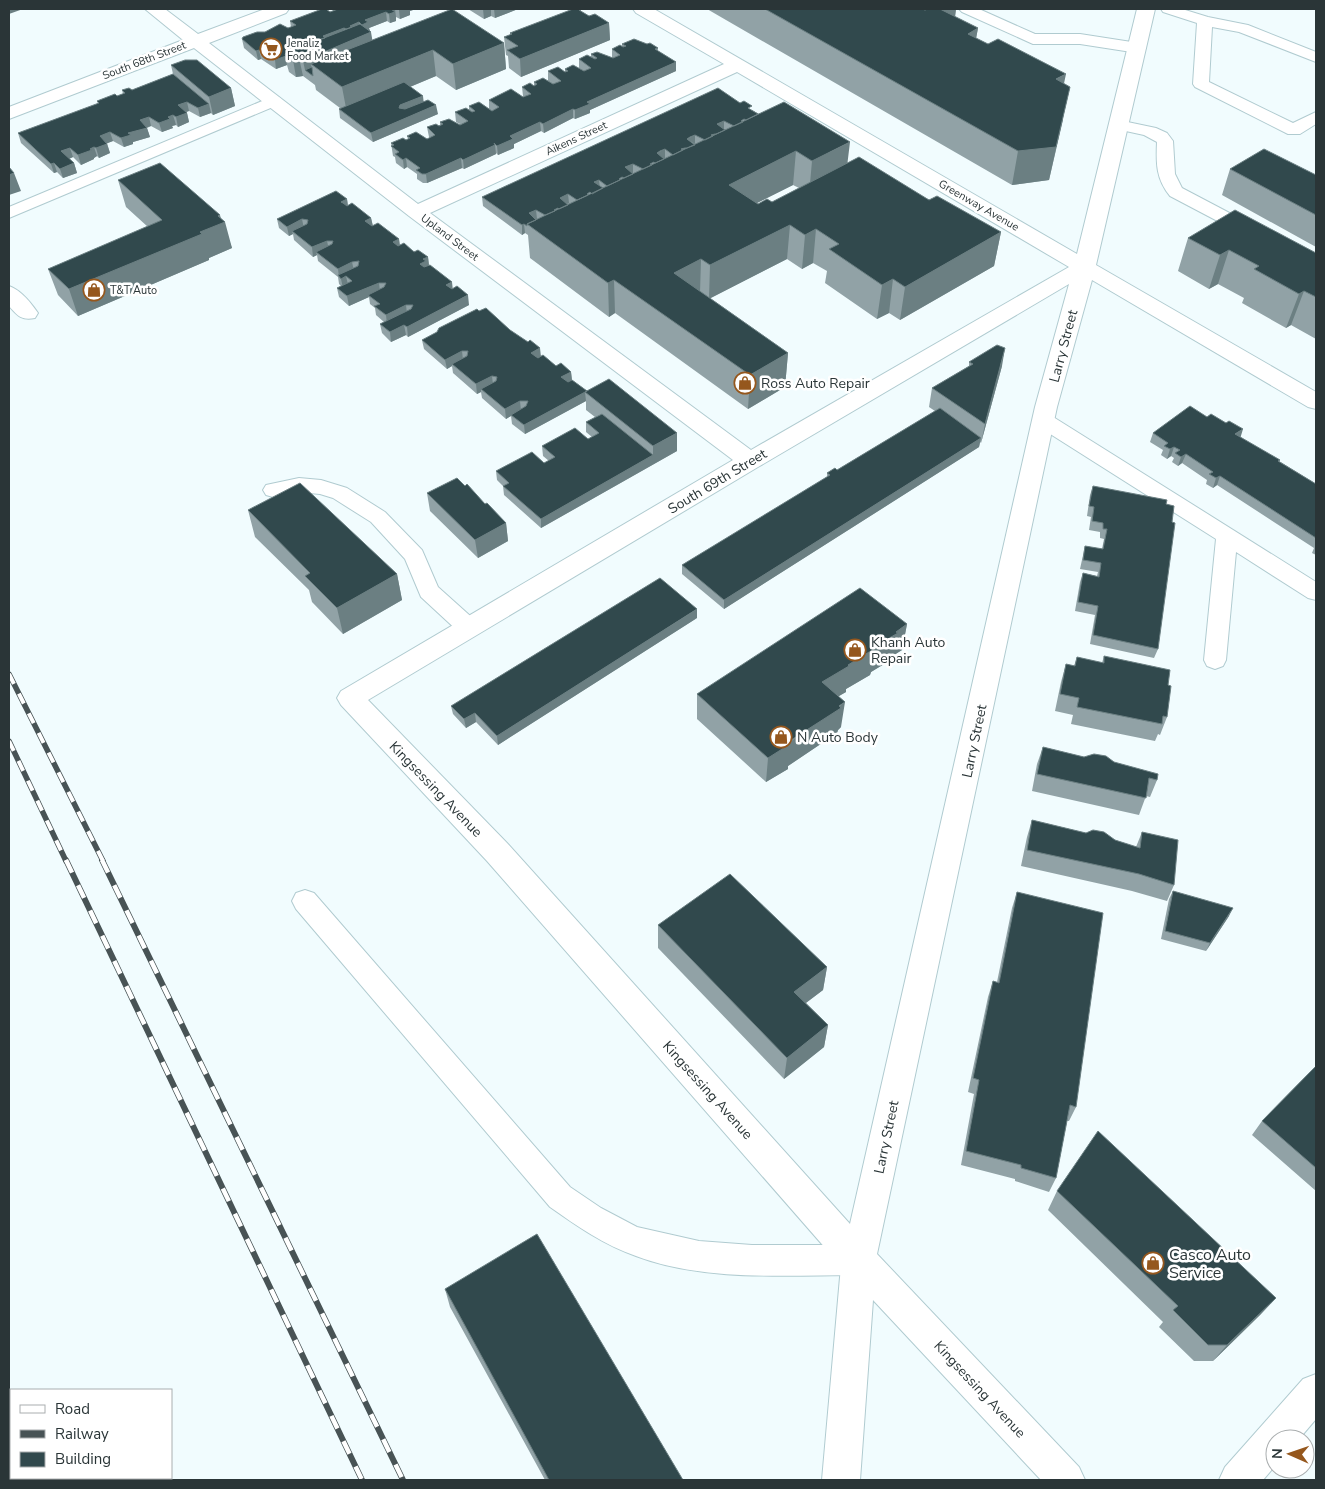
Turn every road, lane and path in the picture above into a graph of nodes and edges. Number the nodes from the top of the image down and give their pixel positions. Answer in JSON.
{"nodes":[{"id":1,"x":154,"y":9,"type":"edge"},
{"id":2,"x":280,"y":9,"type":"edge"},
{"id":3,"x":642,"y":9,"type":"edge"},
{"id":4,"x":967,"y":9,"type":"edge"},
{"id":5,"x":1146,"y":9,"type":"edge"},
{"id":6,"x":1168,"y":9,"type":"edge"},
{"id":7,"x":1205,"y":21,"type":"junction"},
{"id":8,"x":195,"y":41,"type":"junction"},
{"id":9,"x":1138,"y":48,"type":"junction"},
{"id":10,"x":1316,"y":58,"type":"edge"},
{"id":11,"x":737,"y":65,"type":"junction"},
{"id":12,"x":274,"y":101,"type":"junction"},
{"id":13,"x":9,"y":113,"type":"edge"},
{"id":14,"x":1316,"y":117,"type":"edge"},
{"id":15,"x":1118,"y":125,"type":"junction"},
{"id":16,"x":416,"y":212,"type":"junction"},
{"id":17,"x":9,"y":213,"type":"edge"},
{"id":18,"x":1264,"y":238,"type":"edge"},
{"id":19,"x":1085,"y":266,"type":"junction"},
{"id":20,"x":9,"y":293,"type":"edge"},
{"id":21,"x":27,"y":313,"type":"dead end"},
{"id":22,"x":1316,"y":402,"type":"edge"},
{"id":23,"x":1043,"y":420,"type":"junction"},
{"id":24,"x":750,"y":461,"type":"junction"},
{"id":25,"x":273,"y":490,"type":"dead end"},
{"id":26,"x":1227,"y":536,"type":"junction"},
{"id":27,"x":1316,"y":592,"type":"edge"},
{"id":28,"x":468,"y":628,"type":"junction"},
{"id":29,"x":1215,"y":660,"type":"dead end"},
{"id":30,"x":350,"y":698,"type":"joint"},
{"id":31,"x":305,"y":901,"type":"dead end"},
{"id":32,"x":859,"y":1260,"type":"junction"},
{"id":33,"x":1316,"y":1392,"type":"edge"},
{"id":34,"x":841,"y":1480,"type":"edge"},
{"id":35,"x":1066,"y":1480,"type":"edge"},
{"id":36,"x":1238,"y":1480,"type":"edge"}],
"edges":[{"from":1,"to":8,"type":"street","name":"Upland Street"},
{"from":2,"to":8,"type":"street","name":"South 68th Street"},
{"from":3,"to":11,"type":"street","name":"Greenway Avenue"},
{"from":4,"to":9,"type":"lane"},
{"from":5,"to":9,"type":"street","name":"Larry Street"},
{"from":6,"to":7,"type":"lane"},
{"from":7,"to":10,"type":"lane"},
{"from":7,"to":14,"type":"lane"},
{"from":8,"to":12,"type":"street","name":"Upland Street"},
{"from":8,"to":13,"type":"street","name":"South 68th Street"},
{"from":9,"to":15,"type":"street","name":"Larry Street"},
{"from":11,"to":16,"type":"street","name":"Aikens Street"},
{"from":11,"to":19,"type":"street","name":"Greenway Avenue"},
{"from":12,"to":16,"type":"street","name":"Upland Street"},
{"from":12,"to":17,"type":"lane"},
{"from":15,"to":18,"type":"lane"},
{"from":15,"to":19,"type":"street","name":"Larry Street"},
{"from":16,"to":24,"type":"street","name":"Upland Street"},
{"from":19,"to":22,"type":"street","name":"Greenway Avenue"},
{"from":19,"to":23,"type":"street","name":"Larry Street"},
{"from":19,"to":24,"type":"street","name":"South 69th Street"},
{"from":20,"to":21,"type":"street"},
{"from":23,"to":26,"type":"lane"},
{"from":23,"to":32,"type":"street","name":"Larry Street"},
{"from":24,"to":28,"type":"street","name":"South 69th Street"},
{"from":25,"to":28,"type":"lane"},
{"from":26,"to":27,"type":"lane"},
{"from":26,"to":29,"type":"lane"},
{"from":28,"to":30,"type":"street","name":"South 69th Street"},
{"from":30,"to":32,"type":"street","name":"Kingsessing Avenue"},
{"from":31,"to":32,"type":"lane"},
{"from":32,"to":34,"type":"street","name":"Larry Street"},
{"from":32,"to":35,"type":"street","name":"Kingsessing Avenue"},
{"from":33,"to":36,"type":"street"}]}
